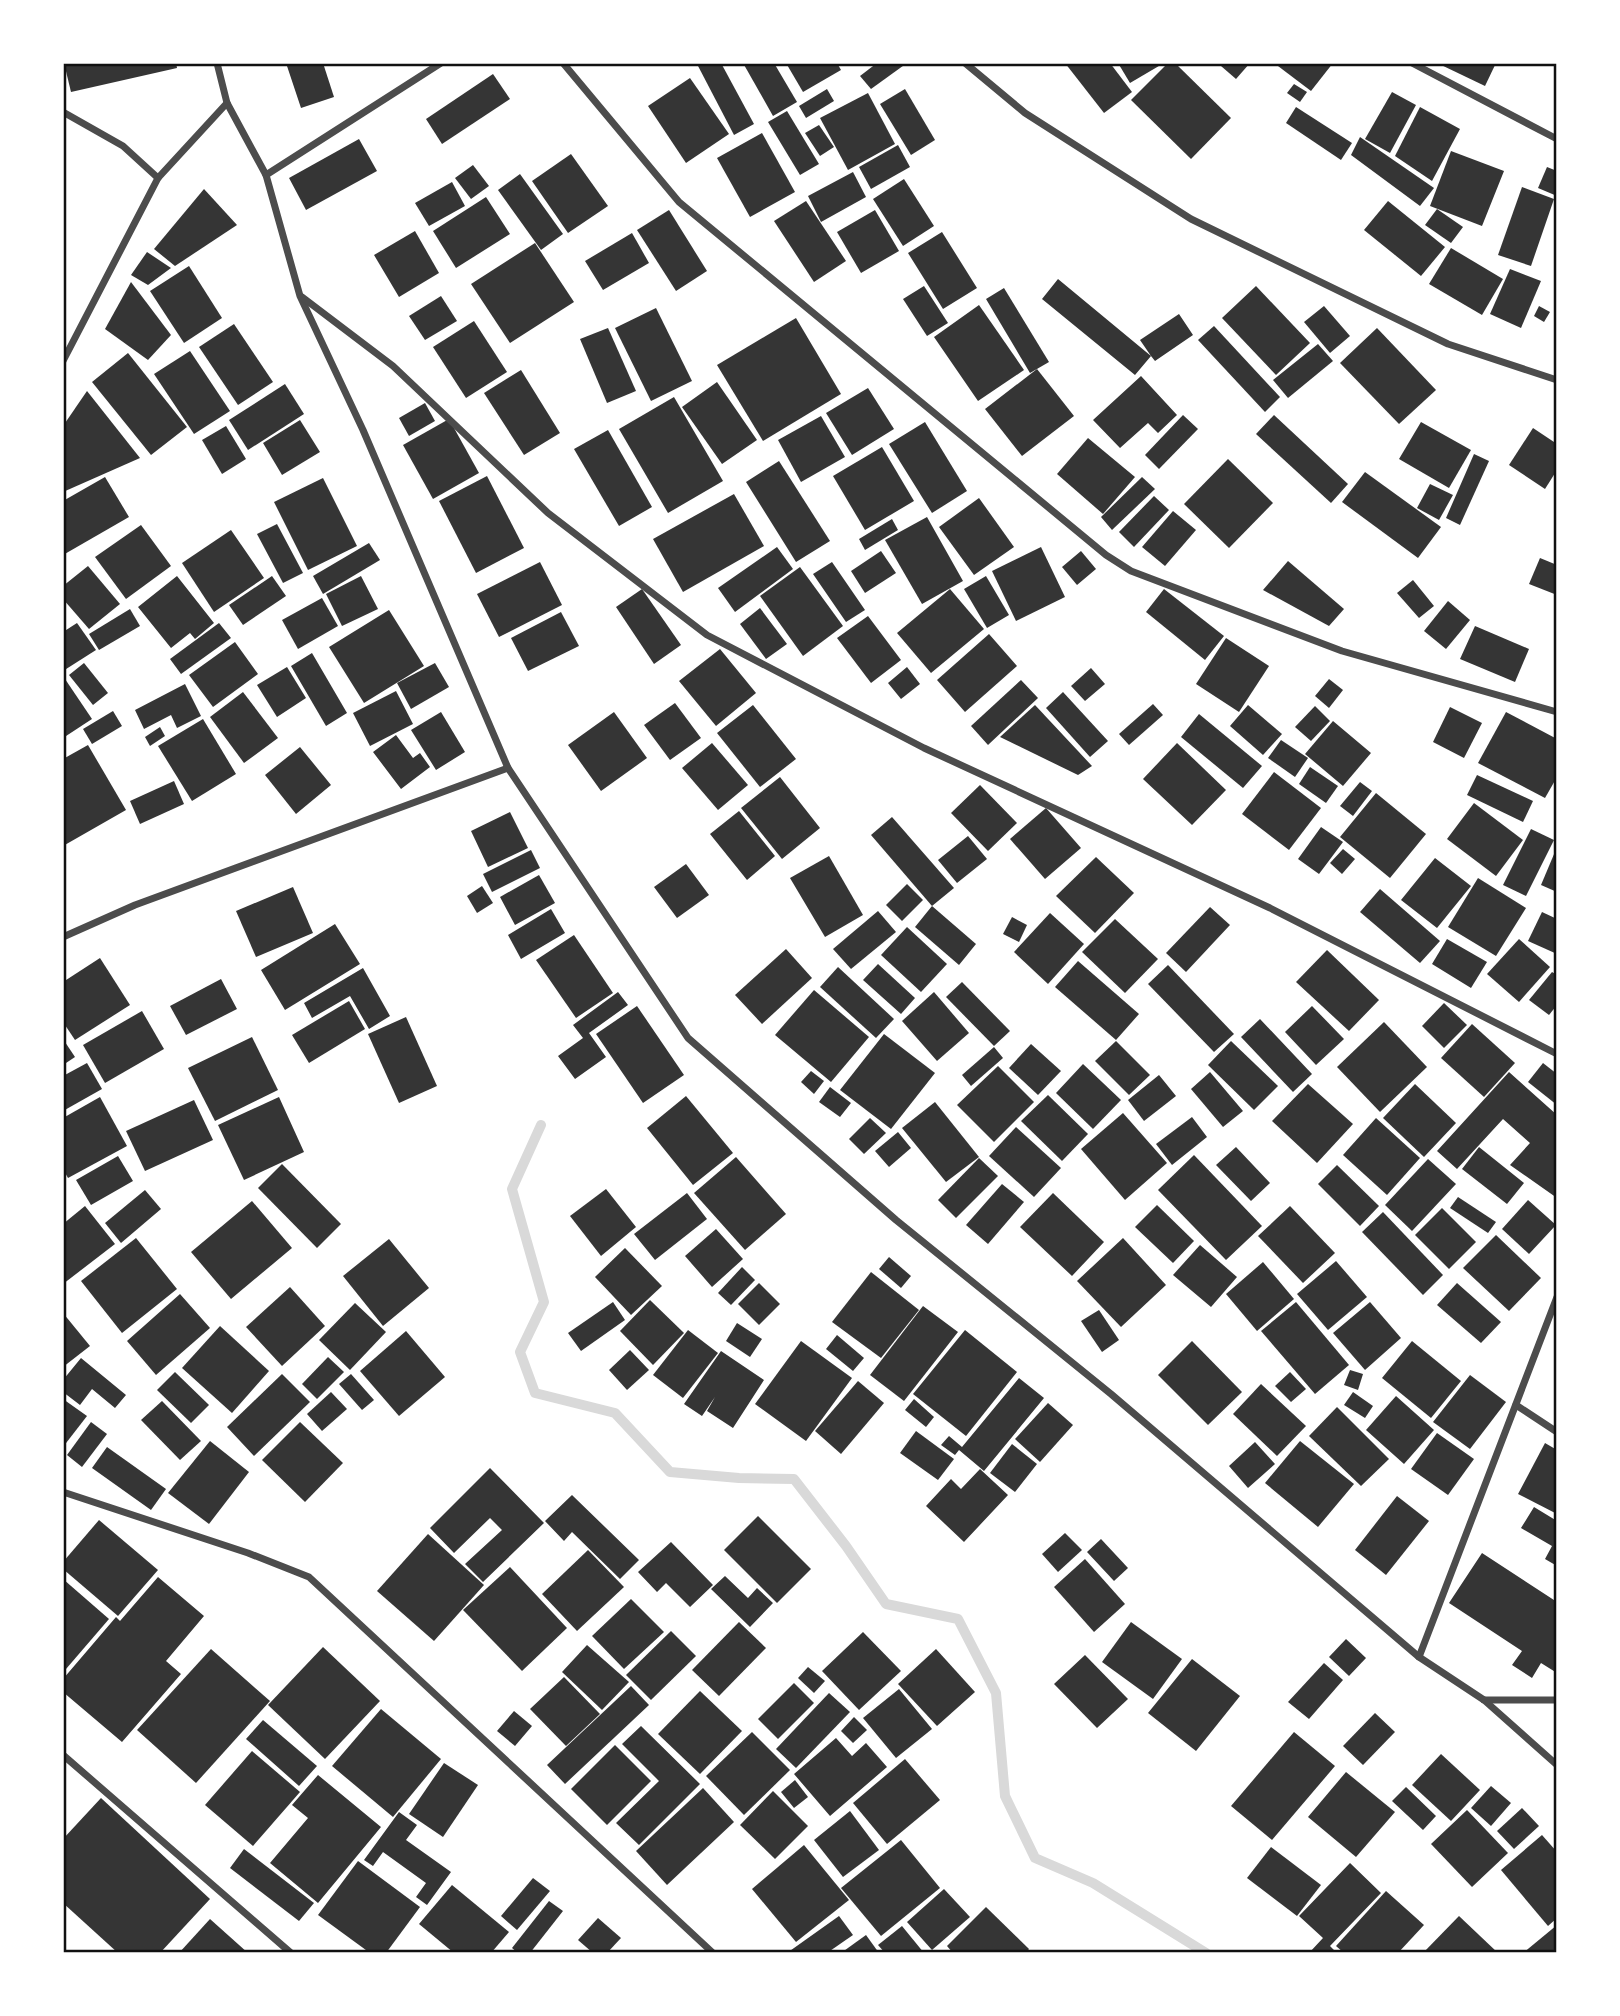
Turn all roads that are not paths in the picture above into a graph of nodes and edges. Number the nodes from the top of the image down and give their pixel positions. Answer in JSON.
{"nodes":[{"id":1,"x":217,"y":63,"type":"edge"},
{"id":2,"x":441,"y":63,"type":"edge"},
{"id":3,"x":563,"y":63,"type":"edge"},
{"id":4,"x":965,"y":63,"type":"edge"},
{"id":5,"x":1412,"y":63,"type":"edge"},
{"id":6,"x":227,"y":103,"type":"junction"},
{"id":7,"x":63,"y":112,"type":"edge"},
{"id":8,"x":1557,"y":139,"type":"edge"},
{"id":9,"x":266,"y":175,"type":"junction"},
{"id":10,"x":158,"y":178,"type":"junction"},
{"id":11,"x":300,"y":296,"type":"junction"},
{"id":12,"x":63,"y":361,"type":"edge"},
{"id":13,"x":1557,"y":380,"type":"edge"},
{"id":14,"x":1557,"y":712,"type":"edge"},
{"id":15,"x":508,"y":768,"type":"junction"},
{"id":16,"x":63,"y":937,"type":"edge"},
{"id":17,"x":1557,"y":1054,"type":"edge"},
{"id":18,"x":1557,"y":1297,"type":"edge"},
{"id":19,"x":1516,"y":1405,"type":"junction"},
{"id":20,"x":1557,"y":1432,"type":"edge"},
{"id":21,"x":63,"y":1492,"type":"edge"},
{"id":22,"x":1419,"y":1657,"type":"junction"},
{"id":23,"x":1484,"y":1700,"type":"junction"},
{"id":24,"x":1557,"y":1700,"type":"edge"},
{"id":25,"x":63,"y":1755,"type":"edge"},
{"id":26,"x":1557,"y":1765,"type":"edge"},
{"id":27,"x":291,"y":1953,"type":"edge"},
{"id":28,"x":713,"y":1953,"type":"edge"}],
"edges":[{"from":1,"to":6,"type":"street"},
{"from":2,"to":9,"type":"street"},
{"from":3,"to":14,"type":"street"},
{"from":4,"to":13,"type":"street"},
{"from":5,"to":8,"type":"street"},
{"from":6,"to":9,"type":"street"},
{"from":6,"to":10,"type":"street"},
{"from":7,"to":10,"type":"street"},
{"from":9,"to":11,"type":"street"},
{"from":10,"to":12,"type":"street"},
{"from":11,"to":15,"type":"street"},
{"from":11,"to":17,"type":"street"},
{"from":15,"to":16,"type":"street"},
{"from":15,"to":22,"type":"street"},
{"from":18,"to":19,"type":"street"},
{"from":19,"to":20,"type":"street"},
{"from":19,"to":22,"type":"street"},
{"from":21,"to":28,"type":"street"},
{"from":22,"to":23,"type":"street"},
{"from":23,"to":24,"type":"street"},
{"from":23,"to":26,"type":"street"},
{"from":25,"to":27,"type":"street"}]}
